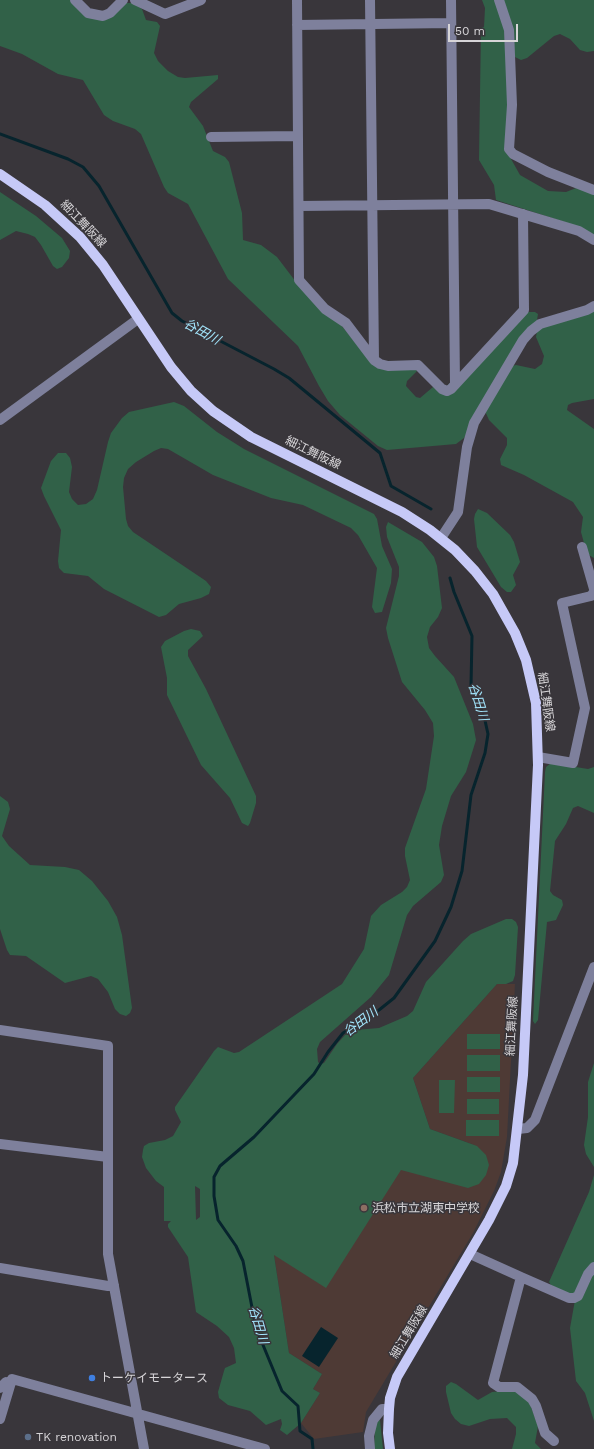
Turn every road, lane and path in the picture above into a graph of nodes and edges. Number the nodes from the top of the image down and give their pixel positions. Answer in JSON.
{"nodes":[{"id":1,"x":75,"y":0,"type":"edge"},
{"id":2,"x":123,"y":0,"type":"edge"},
{"id":3,"x":135,"y":0,"type":"edge"},
{"id":4,"x":202,"y":0,"type":"edge"},
{"id":5,"x":297,"y":0,"type":"edge"},
{"id":6,"x":370,"y":0,"type":"edge"},
{"id":7,"x":451,"y":0,"type":"edge"},
{"id":8,"x":499,"y":0,"type":"edge"},
{"id":9,"x":452,"y":23,"type":"junction"},
{"id":10,"x":297,"y":24,"type":"junction"},
{"id":11,"x":370,"y":24,"type":"junction"},
{"id":12,"x":298,"y":136,"type":"junction"},
{"id":13,"x":211,"y":137,"type":"dead end"},
{"id":14,"x":0,"y":174,"type":"edge"},
{"id":15,"x":594,"y":190,"type":"edge"},
{"id":16,"x":453,"y":204,"type":"junction"},
{"id":17,"x":372,"y":205,"type":"junction"},
{"id":18,"x":299,"y":206,"type":"junction"},
{"id":19,"x":523,"y":214,"type":"junction"},
{"id":20,"x":594,"y":240,"type":"edge"},
{"id":21,"x":594,"y":306,"type":"edge"},
{"id":22,"x":138,"y":319,"type":"junction"},
{"id":23,"x":374,"y":360,"type":"junction"},
{"id":24,"x":455,"y":384,"type":"junction"},
{"id":25,"x":0,"y":420,"type":"edge"},
{"id":26,"x":441,"y":538,"type":"junction"},
{"id":27,"x":582,"y":547,"type":"dead end"},
{"id":28,"x":594,"y":591,"type":"edge"},
{"id":29,"x":538,"y":756,"type":"junction"},
{"id":30,"x":594,"y":967,"type":"edge"},
{"id":31,"x":0,"y":1030,"type":"edge"},
{"id":32,"x":518,"y":1129,"type":"junction"},
{"id":33,"x":0,"y":1144,"type":"edge"},
{"id":34,"x":108,"y":1157,"type":"junction"},
{"id":35,"x":470,"y":1254,"type":"junction"},
{"id":36,"x":594,"y":1267,"type":"edge"},
{"id":37,"x":0,"y":1268,"type":"edge"},
{"id":38,"x":521,"y":1276,"type":"junction"},
{"id":39,"x":114,"y":1285,"type":"junction"},
{"id":40,"x":10,"y":1384,"type":"junction"},
{"id":41,"x":0,"y":1388,"type":"edge"},
{"id":42,"x":389,"y":1409,"type":"junction"},
{"id":43,"x":138,"y":1414,"type":"junction"},
{"id":44,"x":0,"y":1419,"type":"edge"},
{"id":45,"x":554,"y":1441,"type":"dead end"},
{"id":46,"x":144,"y":1449,"type":"edge"},
{"id":47,"x":265,"y":1449,"type":"edge"},
{"id":48,"x":370,"y":1449,"type":"edge"},
{"id":49,"x":390,"y":1449,"type":"edge"}],
"edges":[{"from":1,"to":2,"type":"street"},
{"from":3,"to":4,"type":"street"},
{"from":5,"to":10,"type":"street"},
{"from":6,"to":11,"type":"street"},
{"from":7,"to":9,"type":"street"},
{"from":8,"to":15,"type":"street"},
{"from":9,"to":11,"type":"street"},
{"from":9,"to":16,"type":"street"},
{"from":10,"to":11,"type":"street"},
{"from":10,"to":12,"type":"street"},
{"from":11,"to":17,"type":"street"},
{"from":12,"to":13,"type":"street"},
{"from":12,"to":18,"type":"street"},
{"from":14,"to":22,"type":"main road","name":"細江舞阪線"},
{"from":16,"to":17,"type":"street"},
{"from":16,"to":19,"type":"street"},
{"from":16,"to":24,"type":"street"},
{"from":17,"to":18,"type":"street"},
{"from":17,"to":23,"type":"street"},
{"from":18,"to":23,"type":"street"},
{"from":19,"to":20,"type":"street"},
{"from":19,"to":24,"type":"street"},
{"from":21,"to":26,"type":"street"},
{"from":22,"to":25,"type":"street"},
{"from":22,"to":26,"type":"main road","name":"細江舞阪線"},
{"from":23,"to":24,"type":"street"},
{"from":26,"to":29,"type":"main road","name":"細江舞阪線"},
{"from":27,"to":28,"type":"street"},
{"from":28,"to":29,"type":"street"},
{"from":29,"to":32,"type":"main road","name":"細江舞阪線"},
{"from":30,"to":32,"type":"street"},
{"from":31,"to":34,"type":"street"},
{"from":32,"to":35,"type":"main road","name":"細江舞阪線"},
{"from":33,"to":34,"type":"street"},
{"from":34,"to":39,"type":"street"},
{"from":35,"to":38,"type":"street"},
{"from":35,"to":42,"type":"main road","name":"細江舞阪線"},
{"from":36,"to":38,"type":"street"},
{"from":37,"to":39,"type":"street"},
{"from":38,"to":45,"type":"street"},
{"from":39,"to":43,"type":"street"},
{"from":40,"to":41,"type":"street"},
{"from":40,"to":43,"type":"street"},
{"from":40,"to":44,"type":"street"},
{"from":42,"to":48,"type":"street"},
{"from":42,"to":49,"type":"main road","name":"細江舞阪線"},
{"from":43,"to":46,"type":"street"},
{"from":43,"to":47,"type":"street"}]}
